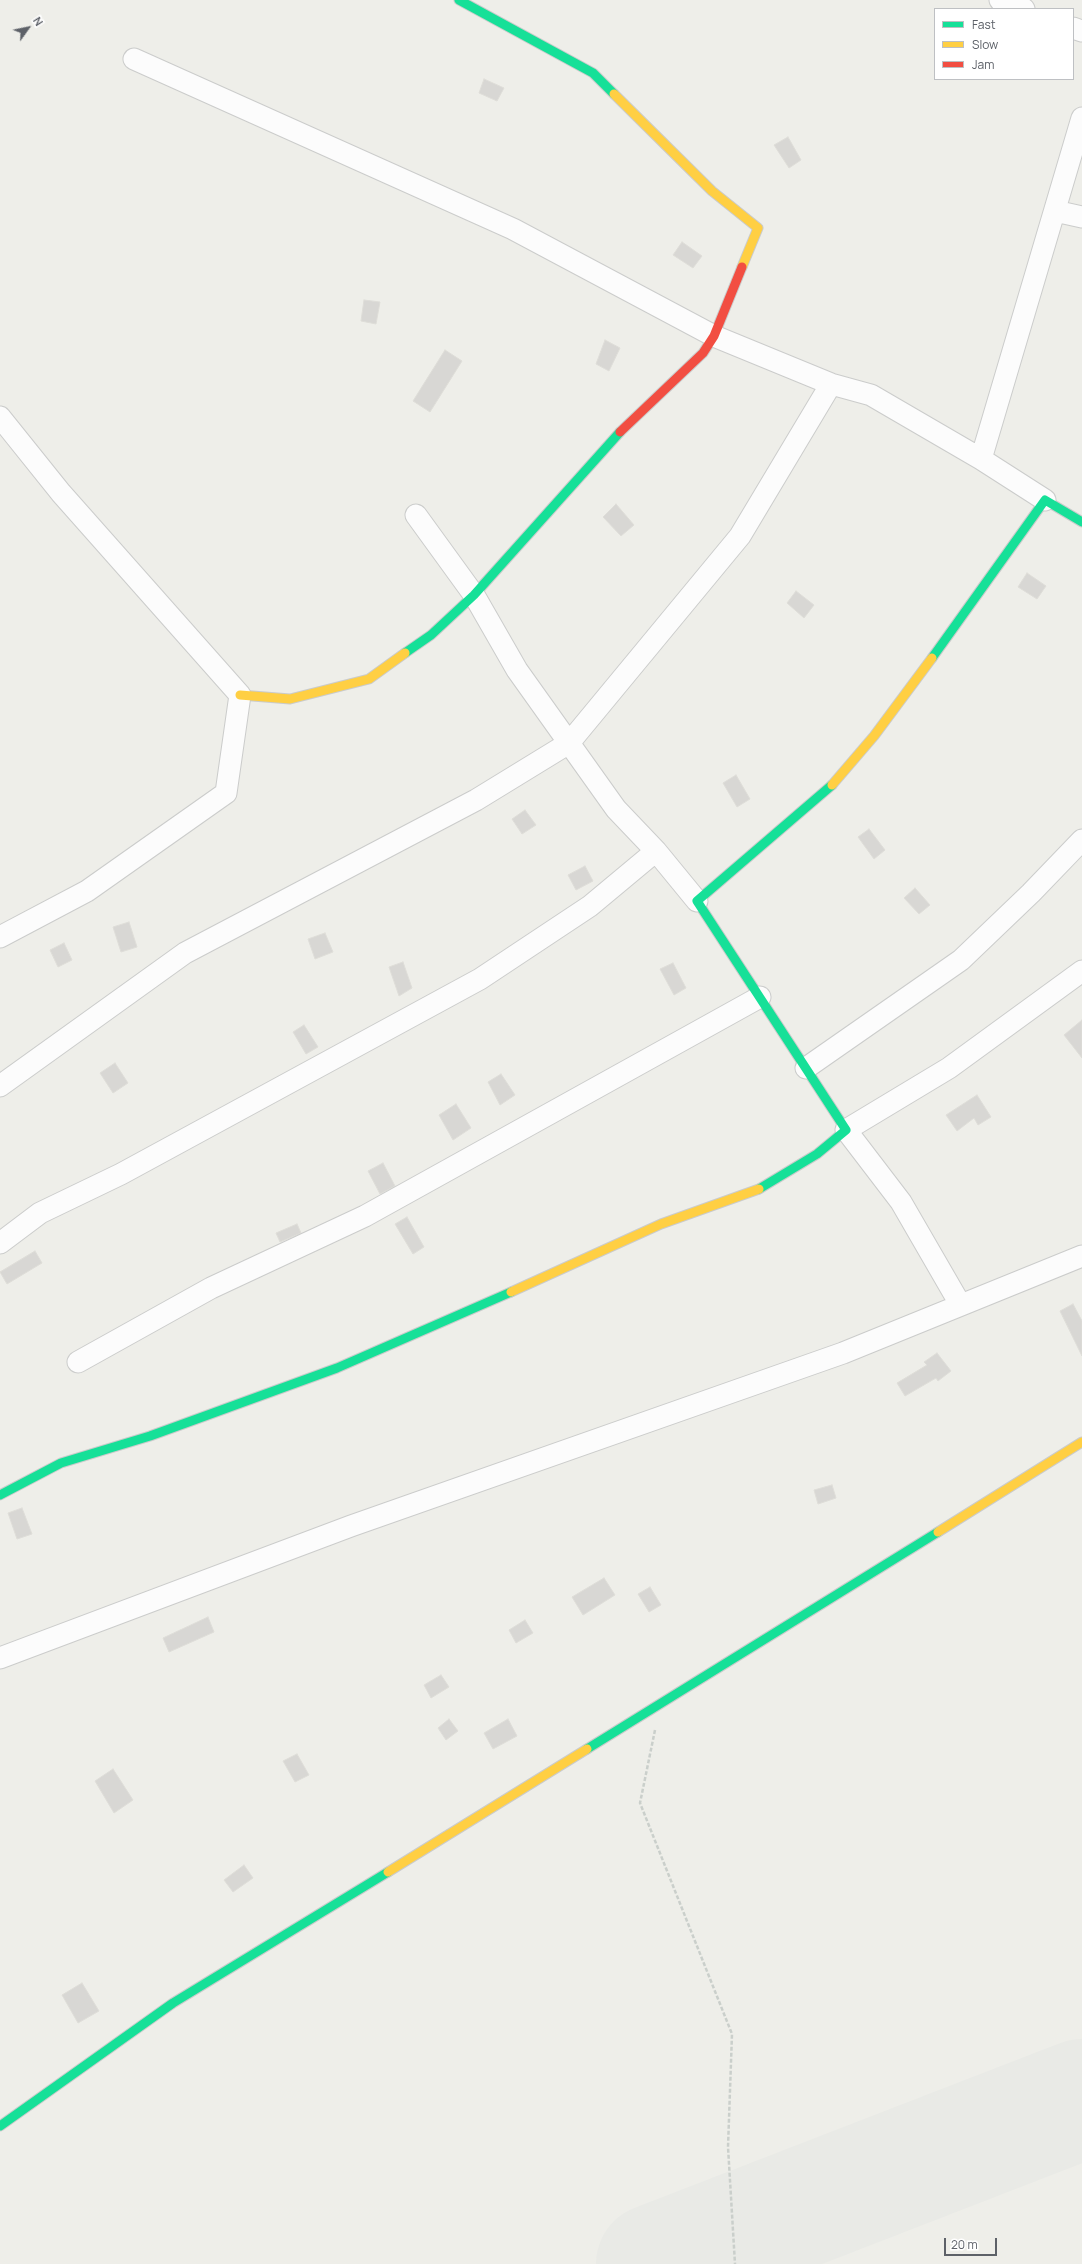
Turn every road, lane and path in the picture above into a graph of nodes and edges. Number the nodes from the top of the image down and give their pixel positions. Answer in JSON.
{"nodes":[{"id":1,"x":459,"y":0,"type":"edge"},
{"id":2,"x":1000,"y":0,"type":"edge"},
{"id":3,"x":1021,"y":8,"type":"edge"},
{"id":4,"x":134,"y":59,"type":"dead end"},
{"id":5,"x":1082,"y":118,"type":"edge"},
{"id":6,"x":1055,"y":211,"type":"junction"},
{"id":7,"x":1082,"y":217,"type":"edge"},
{"id":8,"x":714,"y":336,"type":"junction"},
{"id":9,"x":831,"y":384,"type":"junction"},
{"id":10,"x":0,"y":417,"type":"edge"},
{"id":11,"x":981,"y":459,"type":"junction"},
{"id":12,"x":1045,"y":500,"type":"junction"},
{"id":13,"x":416,"y":515,"type":"dead end"},
{"id":14,"x":1082,"y":522,"type":"edge"},
{"id":15,"x":474,"y":595,"type":"junction"},
{"id":16,"x":240,"y":695,"type":"junction"},
{"id":17,"x":568,"y":743,"type":"junction"},
{"id":18,"x":1082,"y":840,"type":"edge"},
{"id":19,"x":656,"y":851,"type":"junction"},
{"id":20,"x":697,"y":901,"type":"junction"},
{"id":21,"x":0,"y":937,"type":"edge"},
{"id":22,"x":1082,"y":971,"type":"edge"},
{"id":23,"x":760,"y":997,"type":"junction"},
{"id":24,"x":806,"y":1068,"type":"junction"},
{"id":25,"x":0,"y":1086,"type":"edge"},
{"id":26,"x":846,"y":1130,"type":"junction"},
{"id":27,"x":0,"y":1243,"type":"edge"},
{"id":28,"x":1082,"y":1256,"type":"edge"},
{"id":29,"x":960,"y":1304,"type":"junction"},
{"id":30,"x":78,"y":1362,"type":"dead end"},
{"id":31,"x":1082,"y":1442,"type":"edge"},
{"id":32,"x":0,"y":1495,"type":"edge"},
{"id":33,"x":0,"y":1658,"type":"edge"},
{"id":34,"x":653,"y":1709,"type":"junction"},
{"id":35,"x":0,"y":2126,"type":"edge"},
{"id":36,"x":735,"y":2264,"type":"edge"}],
"edges":[{"from":1,"to":8,"type":"street"},
{"from":2,"to":3,"type":"street"},
{"from":4,"to":8,"type":"street"},
{"from":5,"to":6,"type":"street"},
{"from":6,"to":7,"type":"street"},
{"from":6,"to":11,"type":"street"},
{"from":8,"to":9,"type":"street"},
{"from":8,"to":15,"type":"street"},
{"from":9,"to":11,"type":"street"},
{"from":9,"to":17,"type":"street"},
{"from":10,"to":16,"type":"street"},
{"from":11,"to":12,"type":"street"},
{"from":12,"to":14,"type":"street"},
{"from":12,"to":20,"type":"street"},
{"from":13,"to":15,"type":"street"},
{"from":15,"to":16,"type":"street"},
{"from":15,"to":17,"type":"street"},
{"from":16,"to":21,"type":"street"},
{"from":17,"to":19,"type":"street"},
{"from":17,"to":25,"type":"street"},
{"from":18,"to":24,"type":"street"},
{"from":19,"to":20,"type":"street"},
{"from":19,"to":27,"type":"street"},
{"from":20,"to":23,"type":"street"},
{"from":22,"to":26,"type":"street"},
{"from":23,"to":24,"type":"street"},
{"from":23,"to":30,"type":"street"},
{"from":24,"to":26,"type":"street"},
{"from":26,"to":29,"type":"street"},
{"from":26,"to":32,"type":"street"},
{"from":28,"to":29,"type":"street"},
{"from":29,"to":33,"type":"street"},
{"from":31,"to":34,"type":"street"},
{"from":34,"to":35,"type":"street"},
{"from":34,"to":36,"type":"path"}]}
